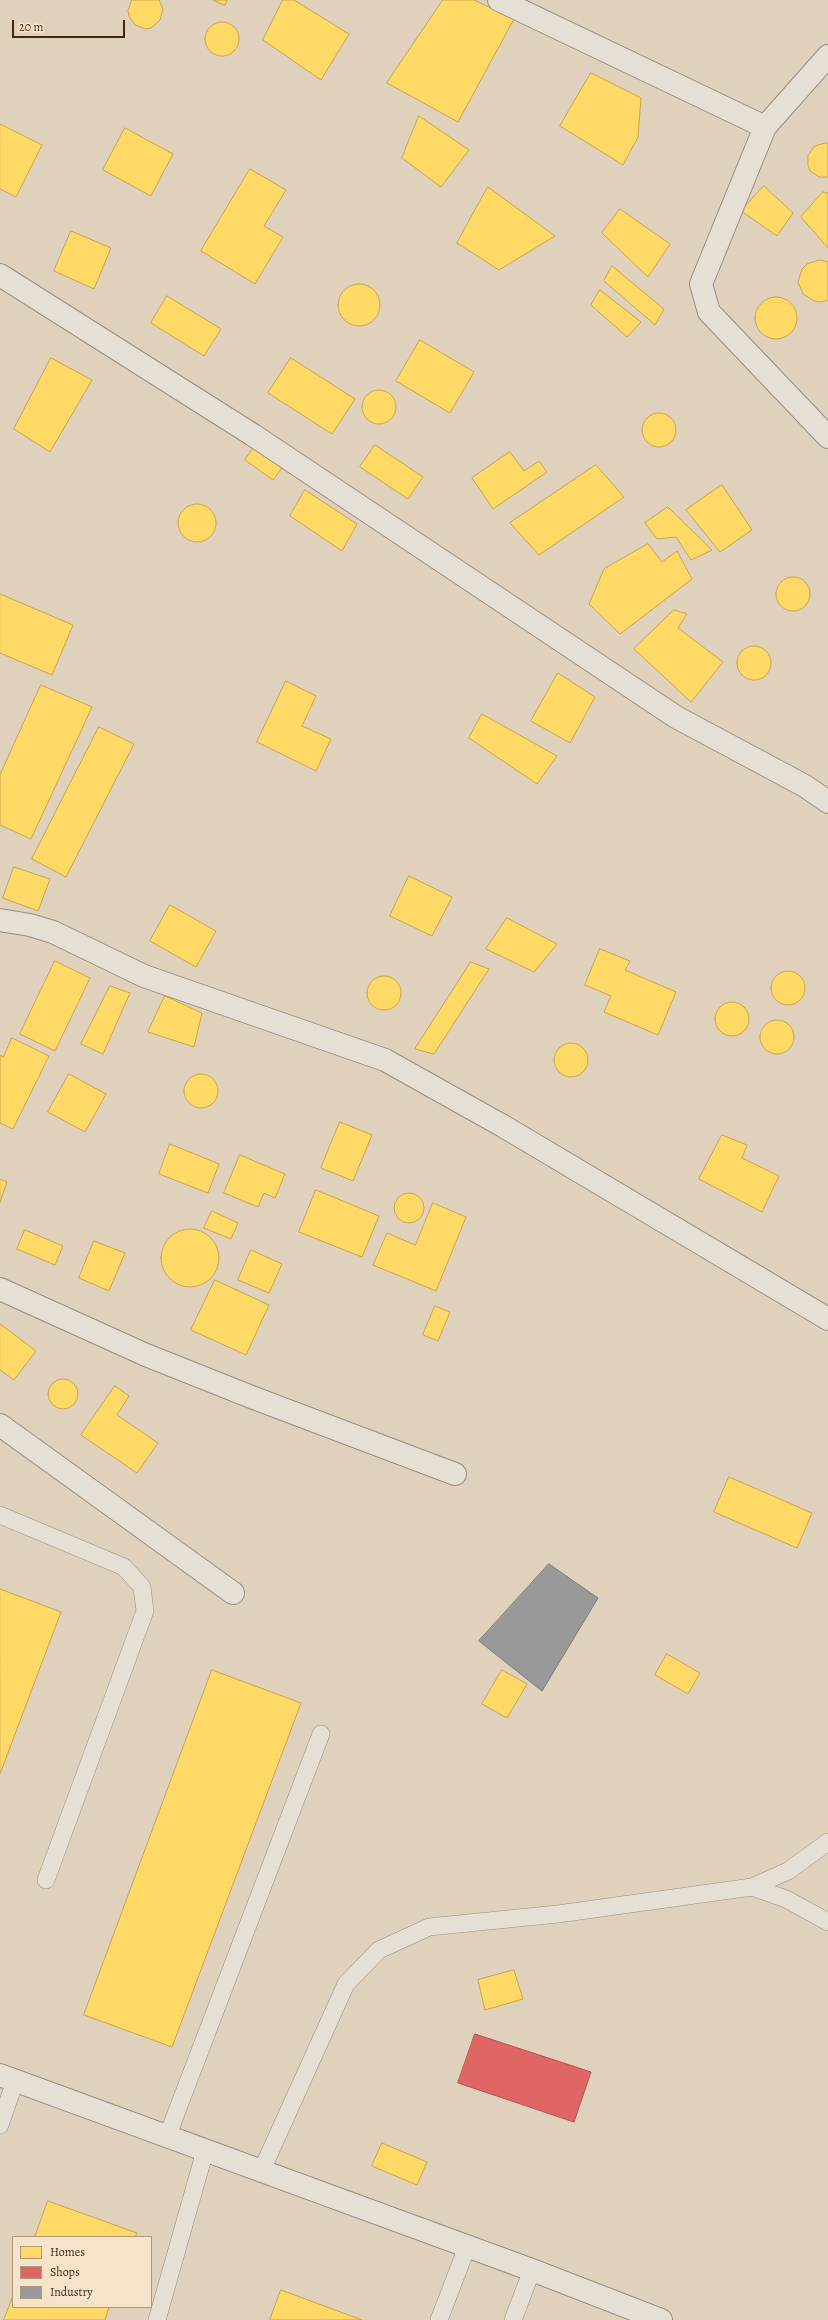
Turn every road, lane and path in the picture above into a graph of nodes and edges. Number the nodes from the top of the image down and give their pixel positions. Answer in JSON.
{"nodes":[{"id":1,"x":499,"y":0,"type":"edge"},
{"id":2,"x":828,"y":56,"type":"edge"},
{"id":3,"x":765,"y":127,"type":"junction"},
{"id":4,"x":0,"y":275,"type":"edge"},
{"id":5,"x":828,"y":437,"type":"edge"},
{"id":6,"x":828,"y":802,"type":"edge"},
{"id":7,"x":0,"y":920,"type":"edge"},
{"id":8,"x":0,"y":1289,"type":"edge"},
{"id":9,"x":828,"y":1320,"type":"edge"},
{"id":10,"x":0,"y":1425,"type":"edge"},
{"id":11,"x":455,"y":1474,"type":"dead end"},
{"id":12,"x":0,"y":1515,"type":"edge"},
{"id":13,"x":233,"y":1593,"type":"dead end"},
{"id":14,"x":321,"y":1734,"type":"dead end"},
{"id":15,"x":828,"y":1842,"type":"edge"},
{"id":16,"x":46,"y":1880,"type":"dead end"},
{"id":17,"x":752,"y":1886,"type":"junction"},
{"id":18,"x":828,"y":1922,"type":"edge"},
{"id":19,"x":8,"y":2078,"type":"edge"},
{"id":20,"x":0,"y":2125,"type":"edge"},
{"id":21,"x":167,"y":2137,"type":"junction"},
{"id":22,"x":205,"y":2151,"type":"junction"},
{"id":23,"x":261,"y":2172,"type":"junction"},
{"id":24,"x":467,"y":2247,"type":"junction"},
{"id":25,"x":532,"y":2270,"type":"junction"},
{"id":26,"x":157,"y":2320,"type":"edge"},
{"id":27,"x":440,"y":2320,"type":"edge"},
{"id":28,"x":513,"y":2320,"type":"edge"},
{"id":29,"x":661,"y":2320,"type":"edge"}],
"edges":[{"from":1,"to":3,"type":"street"},
{"from":2,"to":3,"type":"street"},
{"from":3,"to":5,"type":"street"},
{"from":4,"to":6,"type":"street"},
{"from":7,"to":9,"type":"street"},
{"from":8,"to":11,"type":"street"},
{"from":10,"to":13,"type":"street"},
{"from":12,"to":16,"type":"lane"},
{"from":14,"to":21,"type":"lane"},
{"from":15,"to":17,"type":"lane"},
{"from":17,"to":18,"type":"lane"},
{"from":17,"to":23,"type":"lane"},
{"from":19,"to":20,"type":"lane"},
{"from":19,"to":21,"type":"street"},
{"from":21,"to":22,"type":"street"},
{"from":22,"to":23,"type":"street"},
{"from":22,"to":26,"type":"lane"},
{"from":23,"to":24,"type":"street"},
{"from":24,"to":25,"type":"street"},
{"from":24,"to":27,"type":"lane"},
{"from":25,"to":28,"type":"lane"},
{"from":25,"to":29,"type":"street"}]}
